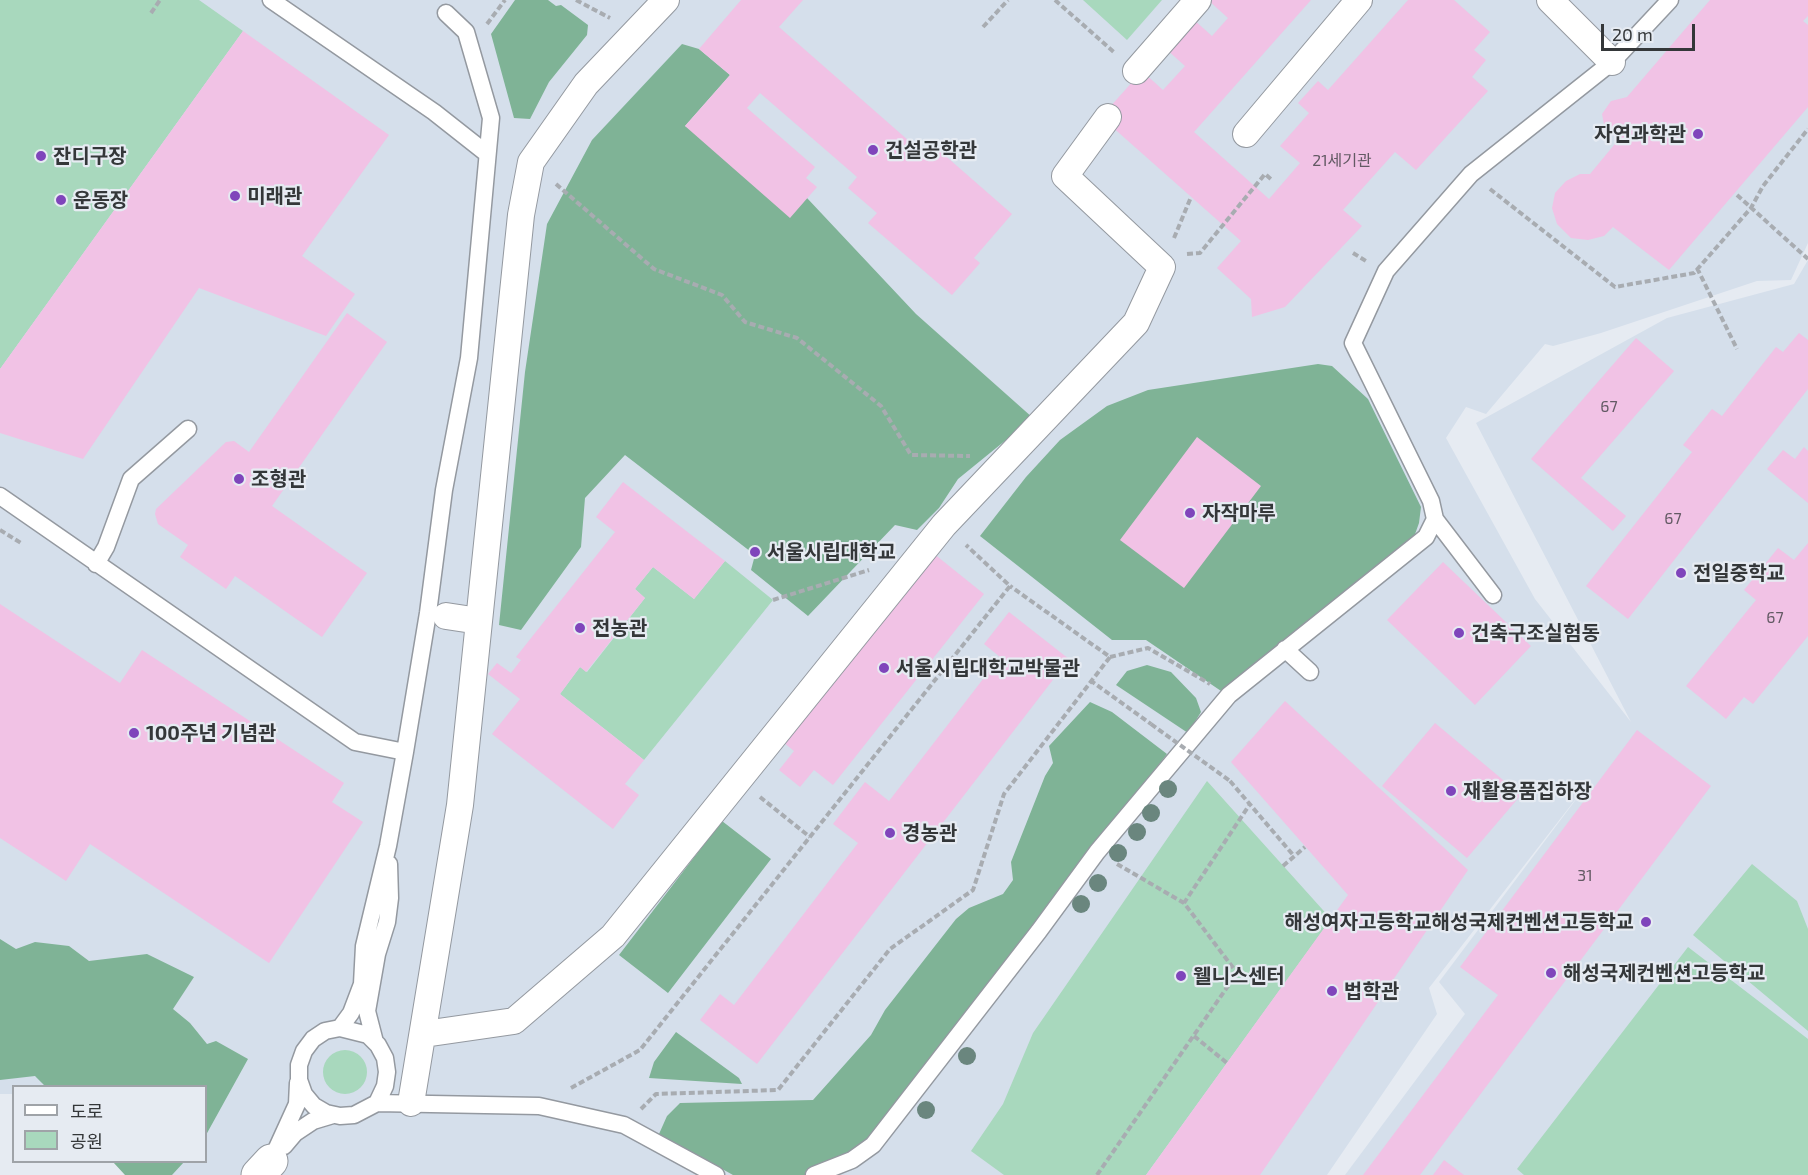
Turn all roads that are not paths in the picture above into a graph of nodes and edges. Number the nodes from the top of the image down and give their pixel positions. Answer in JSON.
{"nodes":[{"id":1,"x":271,"y":0,"type":"edge"},
{"id":2,"x":666,"y":0,"type":"edge"},
{"id":3,"x":1198,"y":0,"type":"edge"},
{"id":4,"x":1359,"y":0,"type":"edge"},
{"id":5,"x":1550,"y":0,"type":"edge"},
{"id":6,"x":1670,"y":0,"type":"edge"},
{"id":7,"x":446,"y":13,"type":"dead end"},
{"id":8,"x":1612,"y":62,"type":"junction"},
{"id":9,"x":1136,"y":71,"type":"road end"},
{"id":10,"x":1108,"y":117,"type":"dead end"},
{"id":11,"x":1246,"y":134,"type":"dead end"},
{"id":12,"x":486,"y":153,"type":"junction"},
{"id":13,"x":188,"y":429,"type":"dead end"},
{"id":14,"x":0,"y":496,"type":"edge"},
{"id":15,"x":1435,"y":519,"type":"junction"},
{"id":16,"x":96,"y":564,"type":"junction"},
{"id":17,"x":1493,"y":596,"type":"dead end"},
{"id":18,"x":446,"y":616,"type":"dead end"},
{"id":19,"x":479,"y":621,"type":"junction"},
{"id":20,"x":1284,"y":649,"type":"junction"},
{"id":21,"x":1310,"y":672,"type":"dead end"},
{"id":22,"x":405,"y":753,"type":"junction"},
{"id":23,"x":388,"y":846,"type":"junction"},
{"id":24,"x":340,"y":1028,"type":"junction"},
{"id":25,"x":424,"y":1034,"type":"junction"},
{"id":26,"x":375,"y":1042,"type":"junction"},
{"id":27,"x":299,"y":1073,"type":"junction"},
{"id":28,"x":387,"y":1076,"type":"junction"},
{"id":29,"x":377,"y":1103,"type":"junction"},
{"id":30,"x":411,"y":1103,"type":"junction"},
{"id":31,"x":333,"y":1115,"type":"junction"},
{"id":32,"x":265,"y":1168,"type":"edge"},
{"id":33,"x":716,"y":1175,"type":"edge"},
{"id":34,"x":814,"y":1175,"type":"edge"}],
"edges":[{"from":1,"to":12,"type":"lane"},
{"from":2,"to":19,"type":"street"},
{"from":3,"to":9,"type":"street"},
{"from":4,"to":11,"type":"street"},
{"from":5,"to":8,"type":"street"},
{"from":6,"to":8,"type":"lane"},
{"from":7,"to":12,"type":"lane"},
{"from":8,"to":15,"type":"lane"},
{"from":10,"to":25,"type":"street"},
{"from":12,"to":22,"type":"lane"},
{"from":13,"to":16,"type":"lane"},
{"from":14,"to":16,"type":"lane"},
{"from":15,"to":17,"type":"lane"},
{"from":15,"to":20,"type":"lane"},
{"from":16,"to":22,"type":"lane"},
{"from":18,"to":19,"type":"street"},
{"from":19,"to":25,"type":"street"},
{"from":20,"to":21,"type":"lane"},
{"from":20,"to":34,"type":"lane"},
{"from":22,"to":23,"type":"lane"},
{"from":23,"to":24,"type":"lane"},
{"from":23,"to":26,"type":"lane"},
{"from":24,"to":26,"type":"lane"},
{"from":24,"to":27,"type":"lane"},
{"from":25,"to":30,"type":"street"},
{"from":26,"to":28,"type":"lane"},
{"from":27,"to":31,"type":"lane"},
{"from":27,"to":32,"type":"lane"},
{"from":28,"to":29,"type":"lane"},
{"from":28,"to":30,"type":"lane"},
{"from":29,"to":30,"type":"lane"},
{"from":29,"to":31,"type":"lane"},
{"from":30,"to":33,"type":"lane"},
{"from":31,"to":32,"type":"lane"}]}
